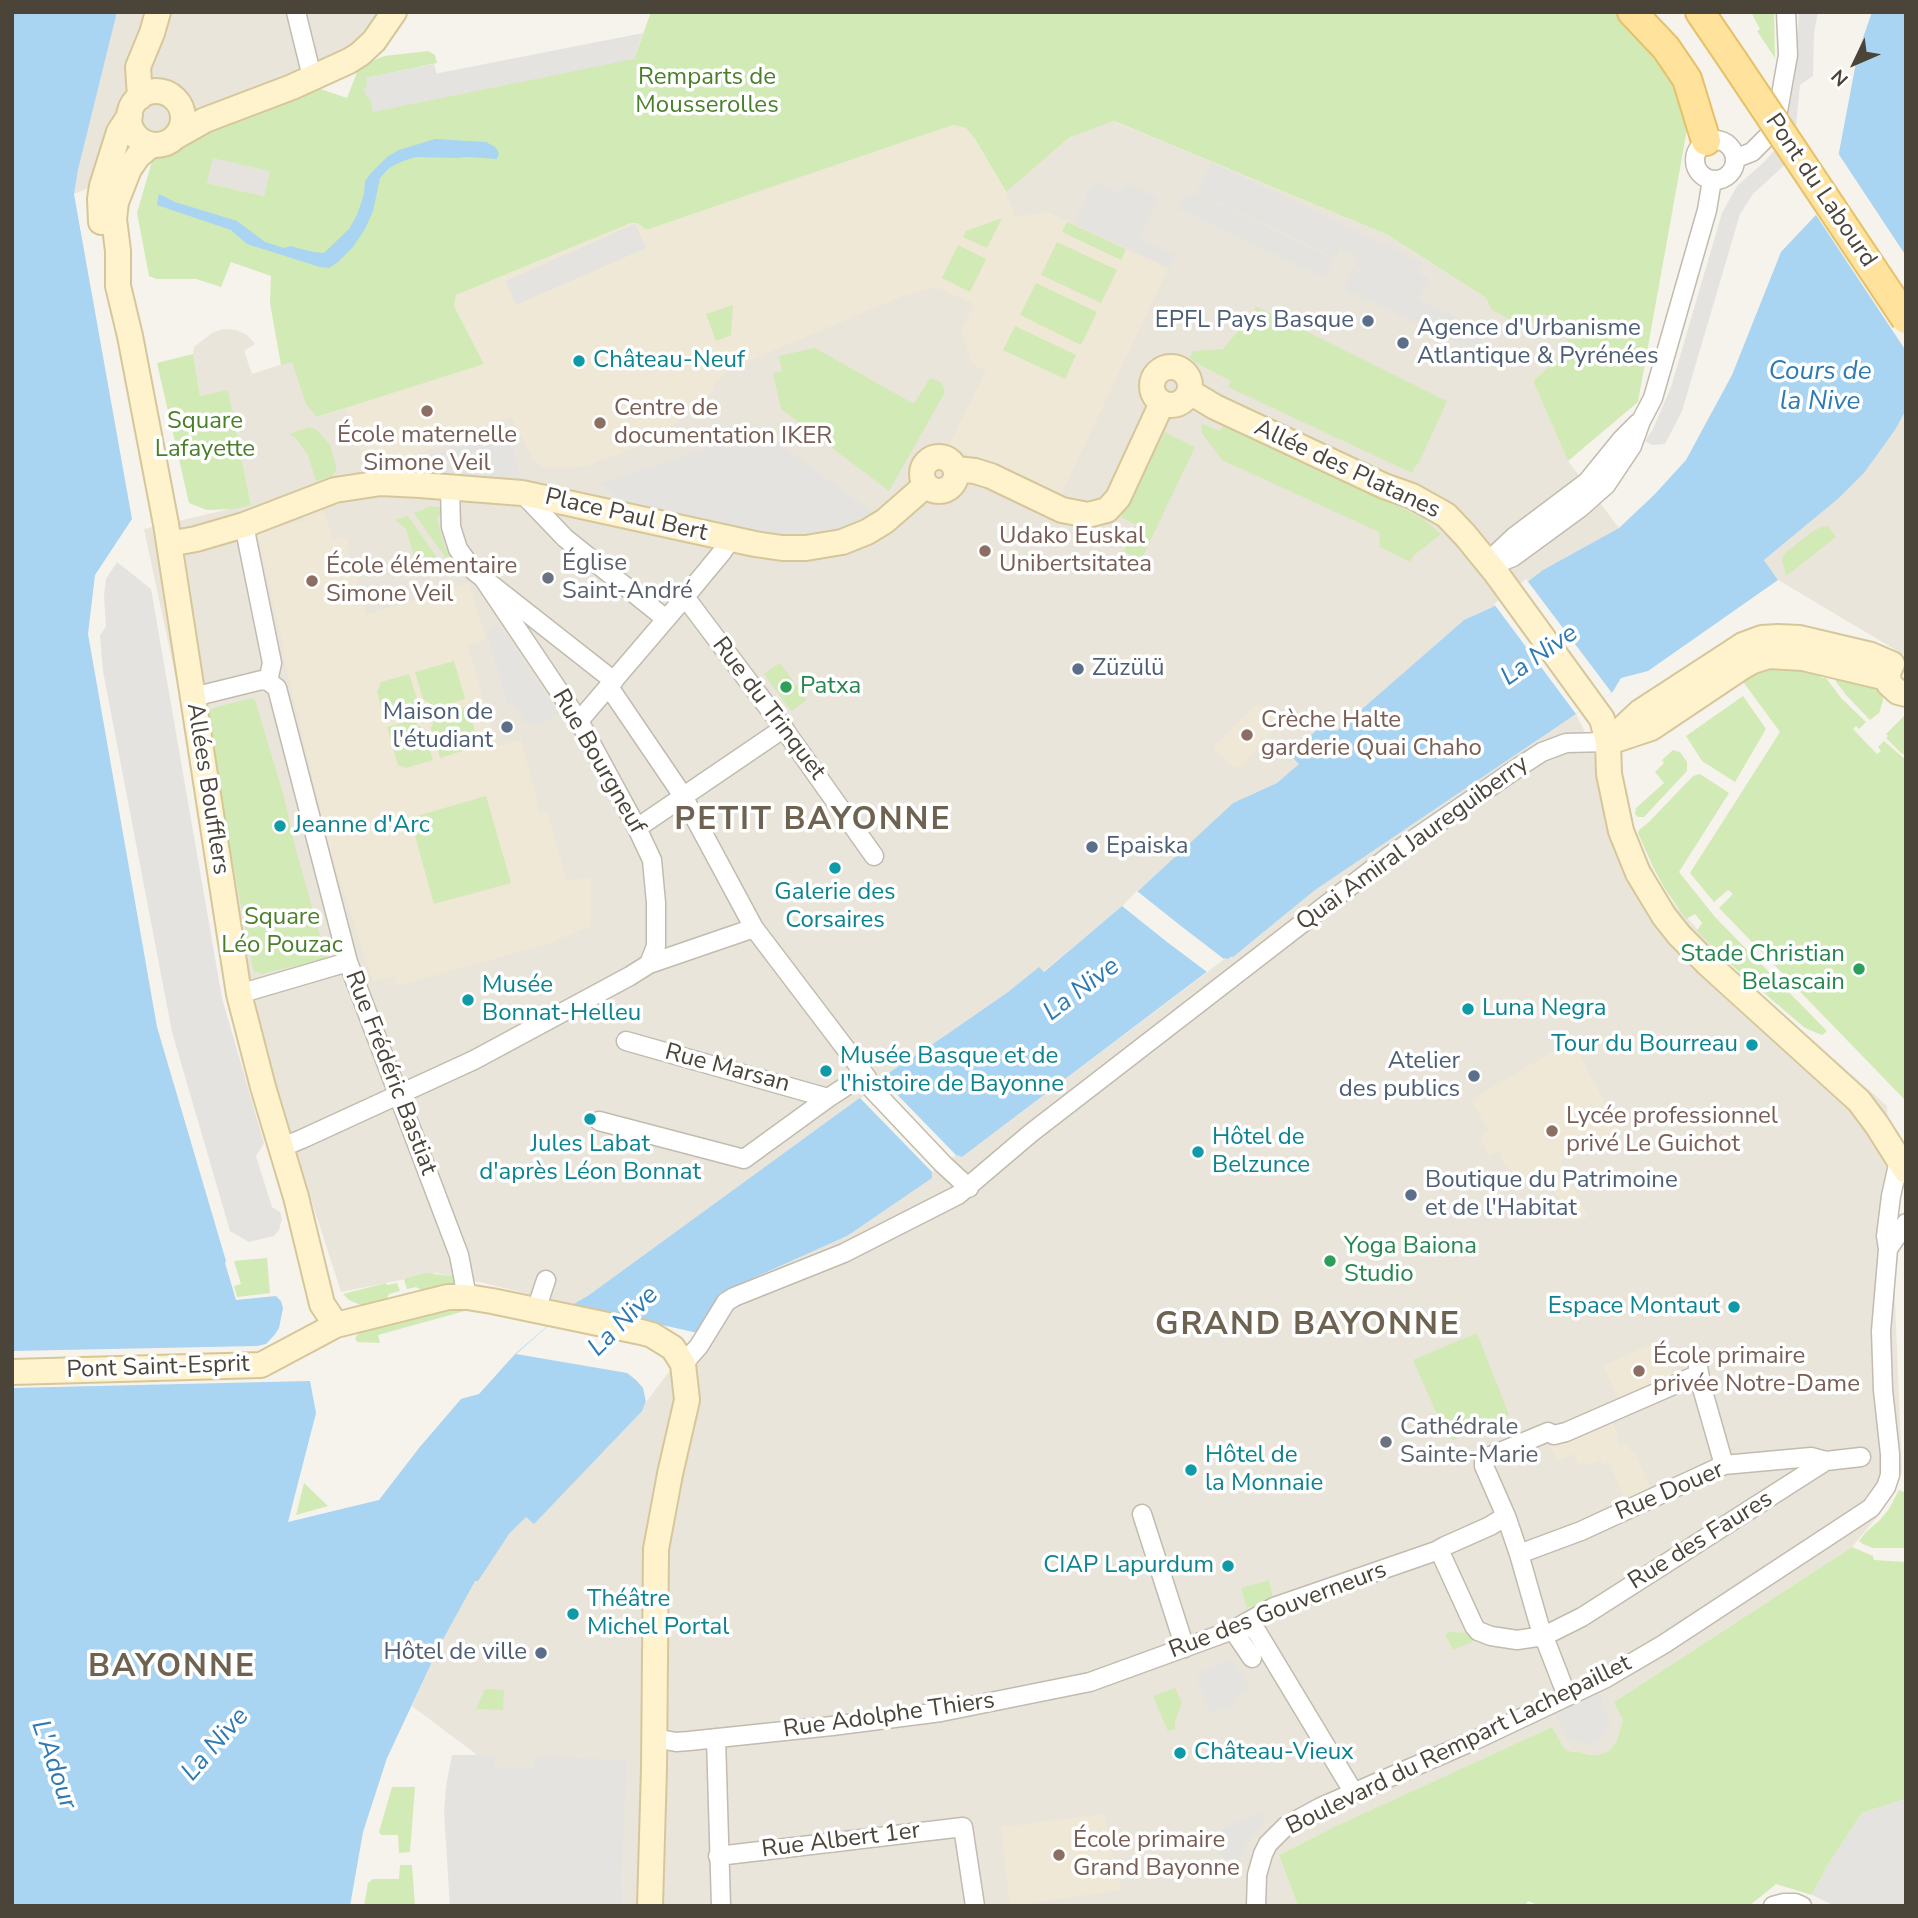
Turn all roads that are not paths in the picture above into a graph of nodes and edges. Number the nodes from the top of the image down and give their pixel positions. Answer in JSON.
{"nodes":[{"id":1,"x":296,"y":12,"type":"edge"},
{"id":2,"x":394,"y":12,"type":"edge"},
{"id":3,"x":1632,"y":12,"type":"edge"},
{"id":4,"x":1700,"y":12,"type":"edge"},
{"id":5,"x":1722,"y":12,"type":"edge"},
{"id":6,"x":1786,"y":12,"type":"edge"},
{"id":7,"x":155,"y":23,"type":"edge"},
{"id":8,"x":1742,"y":57,"type":"junction"},
{"id":9,"x":312,"y":77,"type":"junction"},
{"id":10,"x":153,"y":102,"type":"junction"},
{"id":11,"x":205,"y":120,"type":"junction"},
{"id":12,"x":175,"y":137,"type":"junction"},
{"id":13,"x":1706,"y":141,"type":"junction"},
{"id":14,"x":151,"y":145,"type":"junction"},
{"id":15,"x":1735,"y":156,"type":"junction"},
{"id":16,"x":1712,"y":180,"type":"junction"},
{"id":17,"x":118,"y":286,"type":"junction"},
{"id":18,"x":1906,"y":287,"type":"edge"},
{"id":19,"x":1906,"y":319,"type":"edge"},
{"id":20,"x":1190,"y":392,"type":"junction"},
{"id":21,"x":1162,"y":403,"type":"junction"},
{"id":22,"x":450,"y":487,"type":"junction"},
{"id":23,"x":522,"y":493,"type":"junction"},
{"id":24,"x":244,"y":525,"type":"junction"},
{"id":25,"x":730,"y":539,"type":"junction"},
{"id":26,"x":169,"y":544,"type":"junction"},
{"id":27,"x":1490,"y":566,"type":"junction"},
{"id":28,"x":483,"y":578,"type":"junction"},
{"id":29,"x":685,"y":597,"type":"junction"},
{"id":30,"x":666,"y":619,"type":"junction"},
{"id":31,"x":1898,"y":673,"type":"edge"},
{"id":32,"x":268,"y":681,"type":"junction"},
{"id":33,"x":611,"y":684,"type":"junction"},
{"id":34,"x":192,"y":697,"type":"junction"},
{"id":35,"x":579,"y":721,"type":"junction"},
{"id":36,"x":783,"y":728,"type":"junction"},
{"id":37,"x":1608,"y":742,"type":"junction"},
{"id":38,"x":683,"y":796,"type":"junction"},
{"id":39,"x":638,"y":828,"type":"junction"},
{"id":40,"x":874,"y":856,"type":"dead end"},
{"id":41,"x":754,"y":928,"type":"junction"},
{"id":42,"x":348,"y":962,"type":"junction"},
{"id":43,"x":649,"y":964,"type":"junction"},
{"id":44,"x":239,"y":994,"type":"junction"},
{"id":45,"x":626,"y":1041,"type":"dead end"},
{"id":46,"x":869,"y":1084,"type":"junction"},
{"id":47,"x":399,"y":1093,"type":"junction"},
{"id":48,"x":828,"y":1098,"type":"junction"},
{"id":49,"x":599,"y":1121,"type":"dead end"},
{"id":50,"x":280,"y":1147,"type":"junction"},
{"id":51,"x":1902,"y":1166,"type":"edge"},
{"id":52,"x":969,"y":1188,"type":"junction"},
{"id":53,"x":1898,"y":1192,"type":"edge"},
{"id":54,"x":1906,"y":1223,"type":"edge"},
{"id":55,"x":1888,"y":1249,"type":"junction"},
{"id":56,"x":546,"y":1280,"type":"dead end"},
{"id":57,"x":467,"y":1297,"type":"junction"},
{"id":58,"x":536,"y":1310,"type":"junction"},
{"id":59,"x":336,"y":1325,"type":"junction"},
{"id":60,"x":681,"y":1361,"type":"junction"},
{"id":61,"x":12,"y":1372,"type":"edge"},
{"id":62,"x":1890,"y":1454,"type":"junction"},
{"id":63,"x":1826,"y":1461,"type":"junction"},
{"id":64,"x":1724,"y":1465,"type":"junction"},
{"id":65,"x":1142,"y":1514,"type":"dead end"},
{"id":66,"x":1506,"y":1516,"type":"junction"},
{"id":67,"x":1436,"y":1552,"type":"junction"},
{"id":68,"x":1519,"y":1554,"type":"junction"},
{"id":69,"x":1240,"y":1626,"type":"junction"},
{"id":70,"x":1544,"y":1636,"type":"junction"},
{"id":71,"x":1185,"y":1648,"type":"junction"},
{"id":72,"x":1252,"y":1658,"type":"dead end"},
{"id":73,"x":1121,"y":1671,"type":"joint"},
{"id":74,"x":1567,"y":1696,"type":"junction"},
{"id":75,"x":654,"y":1738,"type":"junction"},
{"id":76,"x":716,"y":1738,"type":"junction"},
{"id":77,"x":1354,"y":1793,"type":"junction"},
{"id":78,"x":718,"y":1856,"type":"junction"},
{"id":79,"x":650,"y":1906,"type":"edge"},
{"id":80,"x":721,"y":1906,"type":"edge"},
{"id":81,"x":975,"y":1906,"type":"edge"},
{"id":82,"x":1255,"y":1906,"type":"edge"},
{"id":83,"x":1773,"y":1906,"type":"edge"},
{"id":84,"x":1802,"y":1906,"type":"edge"}],
"edges":[{"from":1,"to":9,"type":"street"},
{"from":2,"to":9,"type":"main road"},
{"from":3,"to":13,"type":"main road"},
{"from":4,"to":8,"type":"main road"},
{"from":5,"to":8,"type":"main road"},
{"from":6,"to":15,"type":"street"},
{"from":7,"to":10,"type":"main road"},
{"from":8,"to":18,"type":"main road","name":"Pont du Labourd"},
{"from":8,"to":19,"type":"main road","name":"Pont du Labourd","bridge":true},
{"from":9,"to":11,"type":"main road"},
{"from":10,"to":11,"type":"main road"},
{"from":10,"to":12,"type":"main road"},
{"from":10,"to":14,"type":"main road"},
{"from":10,"to":17,"type":"main road","name":"Allées Boufflers"},
{"from":11,"to":12,"type":"main road"},
{"from":12,"to":14,"type":"main road"},
{"from":13,"to":15,"type":"street"},
{"from":13,"to":16,"type":"street"},
{"from":14,"to":17,"type":"main road","name":"Allées Boufflers"},
{"from":15,"to":16,"type":"street"},
{"from":16,"to":27,"type":"street"},
{"from":17,"to":26,"type":"main road","name":"Allées Boufflers"},
{"from":20,"to":21,"type":"main road"},
{"from":20,"to":21,"type":"main road","name":"Allée des Platanes"},
{"from":20,"to":27,"type":"main road","name":"Allée des Platanes"},
{"from":21,"to":25,"type":"main road","name":"Place Paul Bert"},
{"from":22,"to":23,"type":"main road","name":"Place Paul Bert"},
{"from":22,"to":24,"type":"main road","name":"Place Paul Bert"},
{"from":22,"to":28,"type":"street"},
{"from":23,"to":25,"type":"main road","name":"Place Paul Bert"},
{"from":23,"to":30,"type":"street"},
{"from":24,"to":26,"type":"main road","name":"Place Paul Bert"},
{"from":24,"to":32,"type":"street","name":"Rue Frédéric Bastiat"},
{"from":25,"to":29,"type":"street"},
{"from":26,"to":34,"type":"main road","name":"Allées Boufflers"},
{"from":27,"to":37,"type":"main road","name":"Allée des Platanes"},
{"from":28,"to":33,"type":"street"},
{"from":28,"to":35,"type":"street","name":"Rue Bourgneuf"},
{"from":29,"to":30,"type":"street"},
{"from":29,"to":36,"type":"street","name":"Rue du Trinquet"},
{"from":30,"to":33,"type":"street"},
{"from":31,"to":37,"type":"main road"},
{"from":32,"to":34,"type":"street"},
{"from":32,"to":42,"type":"street","name":"Rue Frédéric Bastiat"},
{"from":33,"to":35,"type":"street"},
{"from":33,"to":38,"type":"street"},
{"from":34,"to":44,"type":"main road","name":"Allées Boufflers"},
{"from":35,"to":39,"type":"street","name":"Rue Bourgneuf"},
{"from":36,"to":38,"type":"street"},
{"from":36,"to":40,"type":"street","name":"Rue du Trinquet"},
{"from":37,"to":51,"type":"main road","name":"Allée des Platanes"},
{"from":37,"to":52,"type":"street","name":"Quai Amiral Jaureguiberry"},
{"from":38,"to":39,"type":"street"},
{"from":38,"to":41,"type":"street"},
{"from":39,"to":43,"type":"street","name":"Rue Bourgneuf"},
{"from":41,"to":43,"type":"street"},
{"from":41,"to":46,"type":"street"},
{"from":42,"to":44,"type":"street"},
{"from":42,"to":47,"type":"street","name":"Rue Frédéric Bastiat"},
{"from":43,"to":47,"type":"street"},
{"from":44,"to":50,"type":"main road","name":"Allées Boufflers"},
{"from":45,"to":48,"type":"street","name":"Rue Marsan"},
{"from":46,"to":48,"type":"street"},
{"from":46,"to":52,"type":"street"},
{"from":47,"to":50,"type":"street"},
{"from":47,"to":57,"type":"street","name":"Rue Frédéric Bastiat"},
{"from":48,"to":49,"type":"street"},
{"from":50,"to":59,"type":"main road","name":"Allées Boufflers"},
{"from":51,"to":53,"type":"street","name":"Boulevard du Rempart Lachepaillet"},
{"from":52,"to":60,"type":"street","name":"Quai Amiral Jaureguiberry"},
{"from":53,"to":55,"type":"street","name":"Boulevard du Rempart Lachepaillet"},
{"from":54,"to":55,"type":"street","name":"Boulevard du Rempart Lachepaillet"},
{"from":55,"to":62,"type":"street","name":"Boulevard du Rempart Lachepaillet"},
{"from":56,"to":58,"type":"street"},
{"from":57,"to":58,"type":"main road","name":"Pont Saint-Esprit"},
{"from":57,"to":59,"type":"main road","name":"Pont Saint-Esprit"},
{"from":58,"to":60,"type":"main road","name":"Pont Saint-Esprit"},
{"from":59,"to":61,"type":"main road","name":"Pont Saint-Esprit"},
{"from":60,"to":75,"type":"main road"},
{"from":62,"to":63,"type":"street","name":"Rue des Faures"},
{"from":62,"to":74,"type":"street","name":"Boulevard du Rempart Lachepaillet"},
{"from":63,"to":64,"type":"street","name":"Rue Douer"},
{"from":63,"to":70,"type":"street","name":"Rue des Faures"},
{"from":64,"to":66,"type":"street"},
{"from":64,"to":68,"type":"street","name":"Rue Douer"},
{"from":65,"to":71,"type":"street"},
{"from":66,"to":67,"type":"street","name":"Rue des Gouverneurs"},
{"from":66,"to":68,"type":"street"},
{"from":67,"to":69,"type":"street","name":"Rue des Gouverneurs"},
{"from":67,"to":70,"type":"street"},
{"from":68,"to":70,"type":"street"},
{"from":69,"to":71,"type":"street","name":"Rue des Gouverneurs"},
{"from":69,"to":72,"type":"street"},
{"from":69,"to":77,"type":"street"},
{"from":70,"to":74,"type":"street"},
{"from":71,"to":73,"type":"street","name":"Rue des Gouverneurs"},
{"from":73,"to":76,"type":"street","name":"Rue Adolphe Thiers"},
{"from":74,"to":77,"type":"street","name":"Boulevard du Rempart Lachepaillet"},
{"from":75,"to":76,"type":"street","name":"Rue Adolphe Thiers"},
{"from":75,"to":79,"type":"main road"},
{"from":76,"to":78,"type":"street"},
{"from":77,"to":82,"type":"street","name":"Boulevard du Rempart Lachepaillet"},
{"from":78,"to":80,"type":"street"},
{"from":78,"to":81,"type":"street","name":"Rue Albert 1er"},
{"from":83,"to":84,"type":"street"}]}
